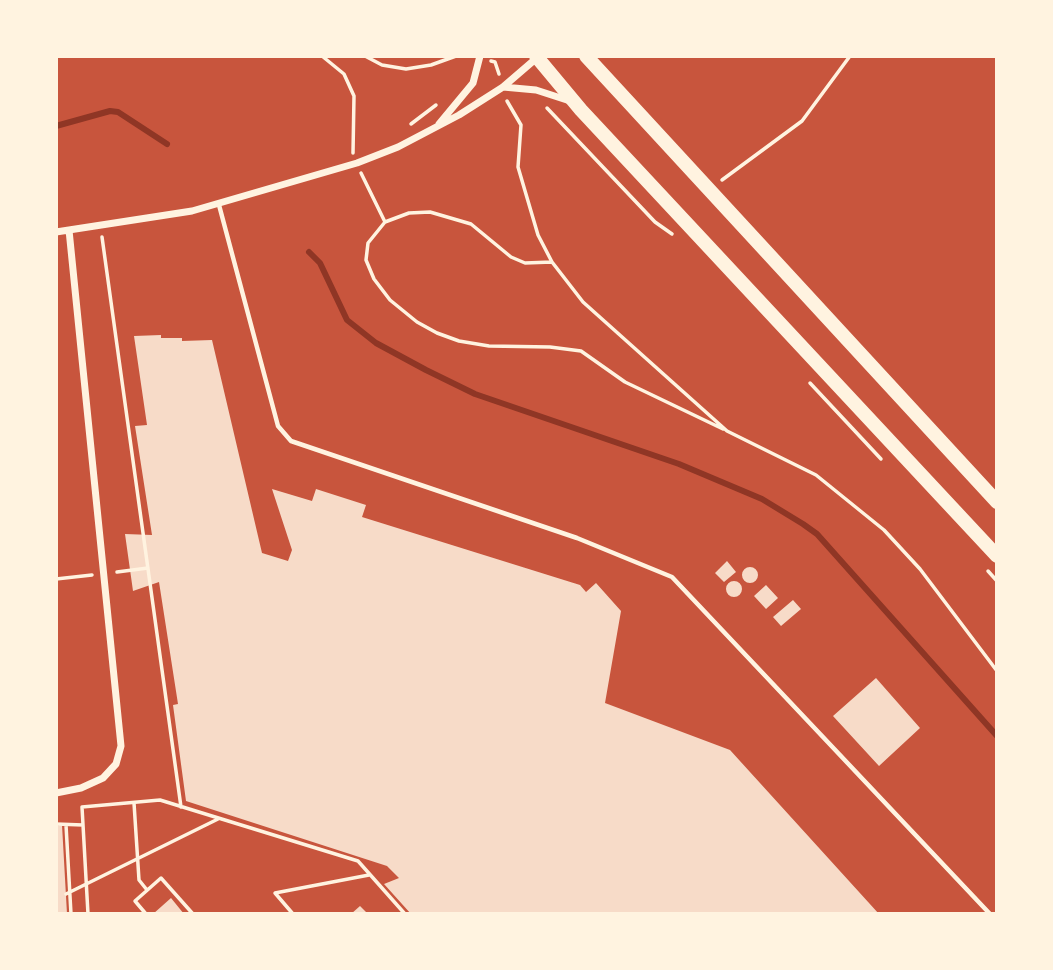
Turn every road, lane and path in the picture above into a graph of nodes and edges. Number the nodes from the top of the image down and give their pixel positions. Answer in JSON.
{"nodes":[{"id":1,"x":322,"y":56,"type":"edge"},
{"id":2,"x":365,"y":56,"type":"edge"},
{"id":3,"x":456,"y":56,"type":"edge"},
{"id":4,"x":586,"y":56,"type":"edge"},
{"id":5,"x":850,"y":56,"type":"edge"},
{"id":6,"x":481,"y":57,"type":"edge"},
{"id":7,"x":538,"y":57,"type":"edge"},
{"id":8,"x":503,"y":87,"type":"junction"},
{"id":9,"x":520,"y":101,"type":"dead end"},
{"id":10,"x":508,"y":102,"type":"junction"},
{"id":11,"x":573,"y":102,"type":"junction"},
{"id":12,"x":438,"y":104,"type":"dead end"},
{"id":13,"x":541,"y":105,"type":"dead end"},
{"id":14,"x":433,"y":129,"type":"junction"},
{"id":15,"x":400,"y":130,"type":"dead end"},
{"id":16,"x":359,"y":148,"type":"dead end"},
{"id":17,"x":352,"y":151,"type":"junction"},
{"id":18,"x":343,"y":154,"type":"dead end"},
{"id":19,"x":362,"y":175,"type":"dead end"},
{"id":20,"x":720,"y":181,"type":"dead end"},
{"id":21,"x":219,"y":205,"type":"junction"},
{"id":22,"x":385,"y":222,"type":"junction"},
{"id":23,"x":101,"y":225,"type":"junction"},
{"id":24,"x":69,"y":230,"type":"junction"},
{"id":25,"x":56,"y":232,"type":"edge"},
{"id":26,"x":675,"y":236,"type":"dead end"},
{"id":27,"x":552,"y":262,"type":"junction"},
{"id":28,"x":727,"y":430,"type":"junction"},
{"id":29,"x":997,"y":502,"type":"edge"},
{"id":30,"x":997,"y":556,"type":"edge"},
{"id":31,"x":997,"y":671,"type":"edge"},
{"id":32,"x":56,"y":793,"type":"edge"},
{"id":33,"x":134,"y":803,"type":"junction"},
{"id":34,"x":181,"y":807,"type":"junction"},
{"id":35,"x":218,"y":819,"type":"junction"},
{"id":36,"x":56,"y":824,"type":"edge"},
{"id":37,"x":66,"y":825,"type":"junction"},
{"id":38,"x":83,"y":825,"type":"junction"},
{"id":39,"x":137,"y":860,"type":"junction"},
{"id":40,"x":370,"y":874,"type":"junction"},
{"id":41,"x":87,"y":884,"type":"junction"},
{"id":42,"x":147,"y":890,"type":"junction"},
{"id":43,"x":68,"y":893,"type":"junction"},
{"id":44,"x":71,"y":914,"type":"edge"},
{"id":45,"x":88,"y":914,"type":"edge"},
{"id":46,"x":146,"y":914,"type":"edge"},
{"id":47,"x":193,"y":914,"type":"edge"},
{"id":48,"x":293,"y":914,"type":"edge"},
{"id":49,"x":405,"y":914,"type":"edge"},
{"id":50,"x":990,"y":914,"type":"edge"}],
"edges":[{"from":1,"to":17,"type":"path"},
{"from":2,"to":3,"type":"path"},
{"from":4,"to":29,"type":"main road"},
{"from":5,"to":20,"type":"path"},
{"from":6,"to":8,"type":"path"},
{"from":6,"to":14,"type":"street"},
{"from":7,"to":8,"type":"street"},
{"from":7,"to":11,"type":"main road"},
{"from":8,"to":10,"type":"path"},
{"from":8,"to":11,"type":"street"},
{"from":8,"to":14,"type":"street"},
{"from":9,"to":10,"type":"path"},
{"from":10,"to":27,"type":"path"},
{"from":11,"to":30,"type":"main road"},
{"from":12,"to":15,"type":"path"},
{"from":13,"to":26,"type":"path"},
{"from":14,"to":21,"type":"street"},
{"from":16,"to":17,"type":"path"},
{"from":17,"to":18,"type":"path"},
{"from":19,"to":22,"type":"path"},
{"from":21,"to":23,"type":"street"},
{"from":21,"to":50,"type":"lane"},
{"from":22,"to":27,"type":"path"},
{"from":22,"to":28,"type":"path"},
{"from":23,"to":24,"type":"street"},
{"from":23,"to":34,"type":"path"},
{"from":24,"to":25,"type":"street"},
{"from":24,"to":32,"type":"street"},
{"from":27,"to":28,"type":"path"},
{"from":28,"to":31,"type":"path"},
{"from":33,"to":34,"type":"path"},
{"from":33,"to":38,"type":"path"},
{"from":33,"to":39,"type":"path"},
{"from":34,"to":35,"type":"path"},
{"from":35,"to":39,"type":"path"},
{"from":35,"to":40,"type":"path"},
{"from":36,"to":37,"type":"path"},
{"from":37,"to":38,"type":"path"},
{"from":37,"to":43,"type":"path"},
{"from":38,"to":41,"type":"path"},
{"from":39,"to":41,"type":"path"},
{"from":39,"to":42,"type":"path"},
{"from":40,"to":48,"type":"path"},
{"from":40,"to":49,"type":"path"},
{"from":41,"to":43,"type":"path"},
{"from":41,"to":45,"type":"path"},
{"from":42,"to":46,"type":"path"},
{"from":42,"to":47,"type":"path"},
{"from":43,"to":44,"type":"path"}]}
